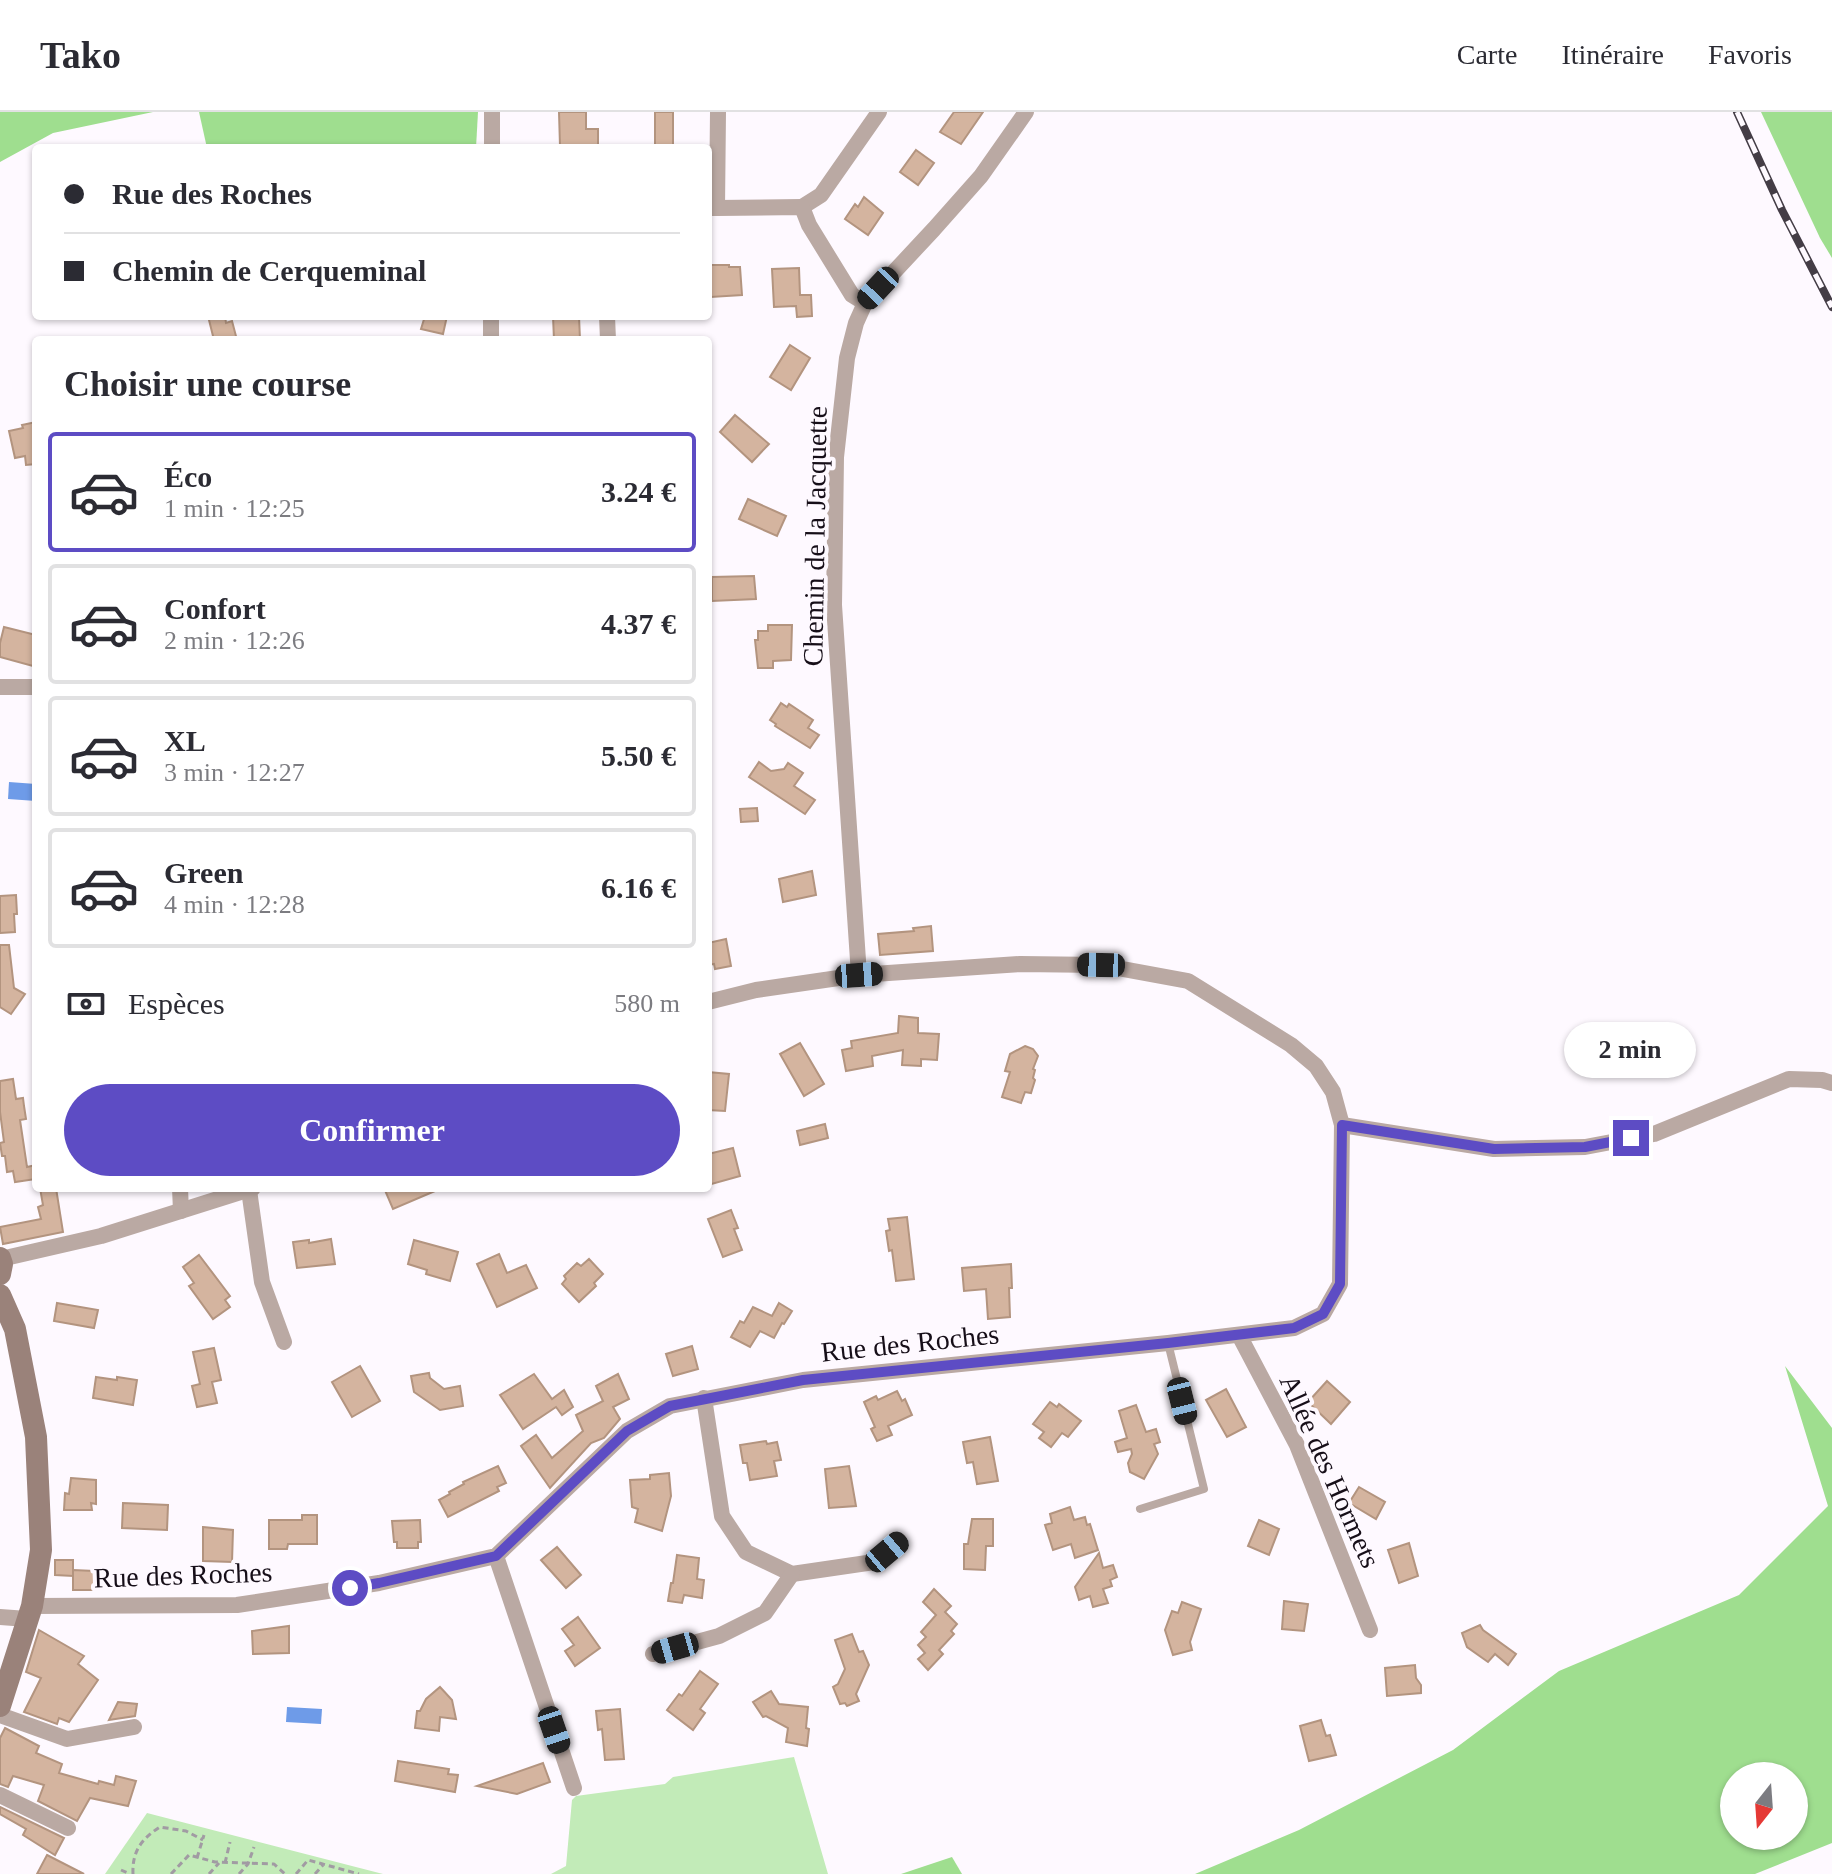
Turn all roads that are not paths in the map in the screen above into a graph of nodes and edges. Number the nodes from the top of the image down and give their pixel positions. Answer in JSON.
{"nodes":[{"id":1,"x":492,"y":112,"type":"edge"},
{"id":2,"x":718,"y":112,"type":"edge"},
{"id":3,"x":879,"y":112,"type":"edge"},
{"id":4,"x":1026,"y":112,"type":"edge"},
{"id":5,"x":492,"y":144,"type":"edge"},
{"id":6,"x":802,"y":207,"type":"junction"},
{"id":7,"x":713,"y":208,"type":"edge"},
{"id":8,"x":865,"y":303,"type":"junction"},
{"id":9,"x":0,"y":687,"type":"edge"},
{"id":10,"x":32,"y":687,"type":"edge"},
{"id":11,"x":859,"y":975,"type":"junction"},
{"id":12,"x":712,"y":1001,"type":"edge"},
{"id":13,"x":1832,"y":1083,"type":"edge"},
{"id":14,"x":1342,"y":1125,"type":"junction"},
{"id":15,"x":180,"y":1192,"type":"edge"},
{"id":16,"x":241,"y":1192,"type":"edge"},
{"id":17,"x":251,"y":1192,"type":"edge"},
{"id":18,"x":181,"y":1211,"type":"junction"},
{"id":19,"x":0,"y":1259,"type":"edge"},
{"id":20,"x":0,"y":1274,"type":"edge"},
{"id":21,"x":0,"y":1295,"type":"edge"},
{"id":22,"x":1239,"y":1335,"type":"junction"},
{"id":23,"x":284,"y":1342,"type":"dead end"},
{"id":24,"x":1168,"y":1343,"type":"junction"},
{"id":25,"x":704,"y":1398,"type":"junction"},
{"id":26,"x":1140,"y":1509,"type":"dead end"},
{"id":27,"x":899,"y":1541,"type":"dead end"},
{"id":28,"x":496,"y":1556,"type":"junction"},
{"id":29,"x":792,"y":1574,"type":"junction"},
{"id":30,"x":30,"y":1613,"type":"junction"},
{"id":31,"x":0,"y":1617,"type":"edge"},
{"id":32,"x":1370,"y":1630,"type":"dead end"},
{"id":33,"x":653,"y":1654,"type":"dead end"},
{"id":34,"x":0,"y":1706,"type":"edge"},
{"id":35,"x":0,"y":1715,"type":"edge"},
{"id":36,"x":134,"y":1727,"type":"dead end"},
{"id":37,"x":574,"y":1788,"type":"dead end"},
{"id":38,"x":0,"y":1795,"type":"edge"},
{"id":39,"x":68,"y":1828,"type":"dead end"}],
"edges":[{"from":1,"to":5,"type":"street"},
{"from":2,"to":7,"type":"street"},
{"from":3,"to":6,"type":"street"},
{"from":4,"to":8,"type":"street","name":"Chemin de la Jacquette"},
{"from":6,"to":7,"type":"street"},
{"from":6,"to":8,"type":"street"},
{"from":8,"to":11,"type":"street","name":"Chemin de la Jacquette"},
{"from":9,"to":10,"type":"street"},
{"from":11,"to":12,"type":"street","name":"Rue des Roches"},
{"from":11,"to":14,"type":"street","name":"Rue des Roches"},
{"from":13,"to":14,"type":"street"},
{"from":14,"to":22,"type":"street","name":"Rue des Roches"},
{"from":15,"to":18,"type":"street"},
{"from":16,"to":18,"type":"street"},
{"from":17,"to":23,"type":"street"},
{"from":18,"to":19,"type":"street"},
{"from":19,"to":20,"type":"street"},
{"from":21,"to":30,"type":"street"},
{"from":22,"to":24,"type":"street","name":"Rue des Roches"},
{"from":22,"to":32,"type":"street","name":"Allée des Hormets"},
{"from":24,"to":25,"type":"street","name":"Rue des Roches"},
{"from":24,"to":26,"type":"lane"},
{"from":25,"to":28,"type":"street","name":"Rue des Roches"},
{"from":25,"to":29,"type":"street"},
{"from":27,"to":29,"type":"street"},
{"from":28,"to":30,"type":"street","name":"Rue des Roches"},
{"from":28,"to":37,"type":"street"},
{"from":29,"to":33,"type":"street"},
{"from":30,"to":31,"type":"street","name":"Rue des Roches"},
{"from":30,"to":34,"type":"street"},
{"from":35,"to":36,"type":"street"},
{"from":38,"to":39,"type":"street"}]}
